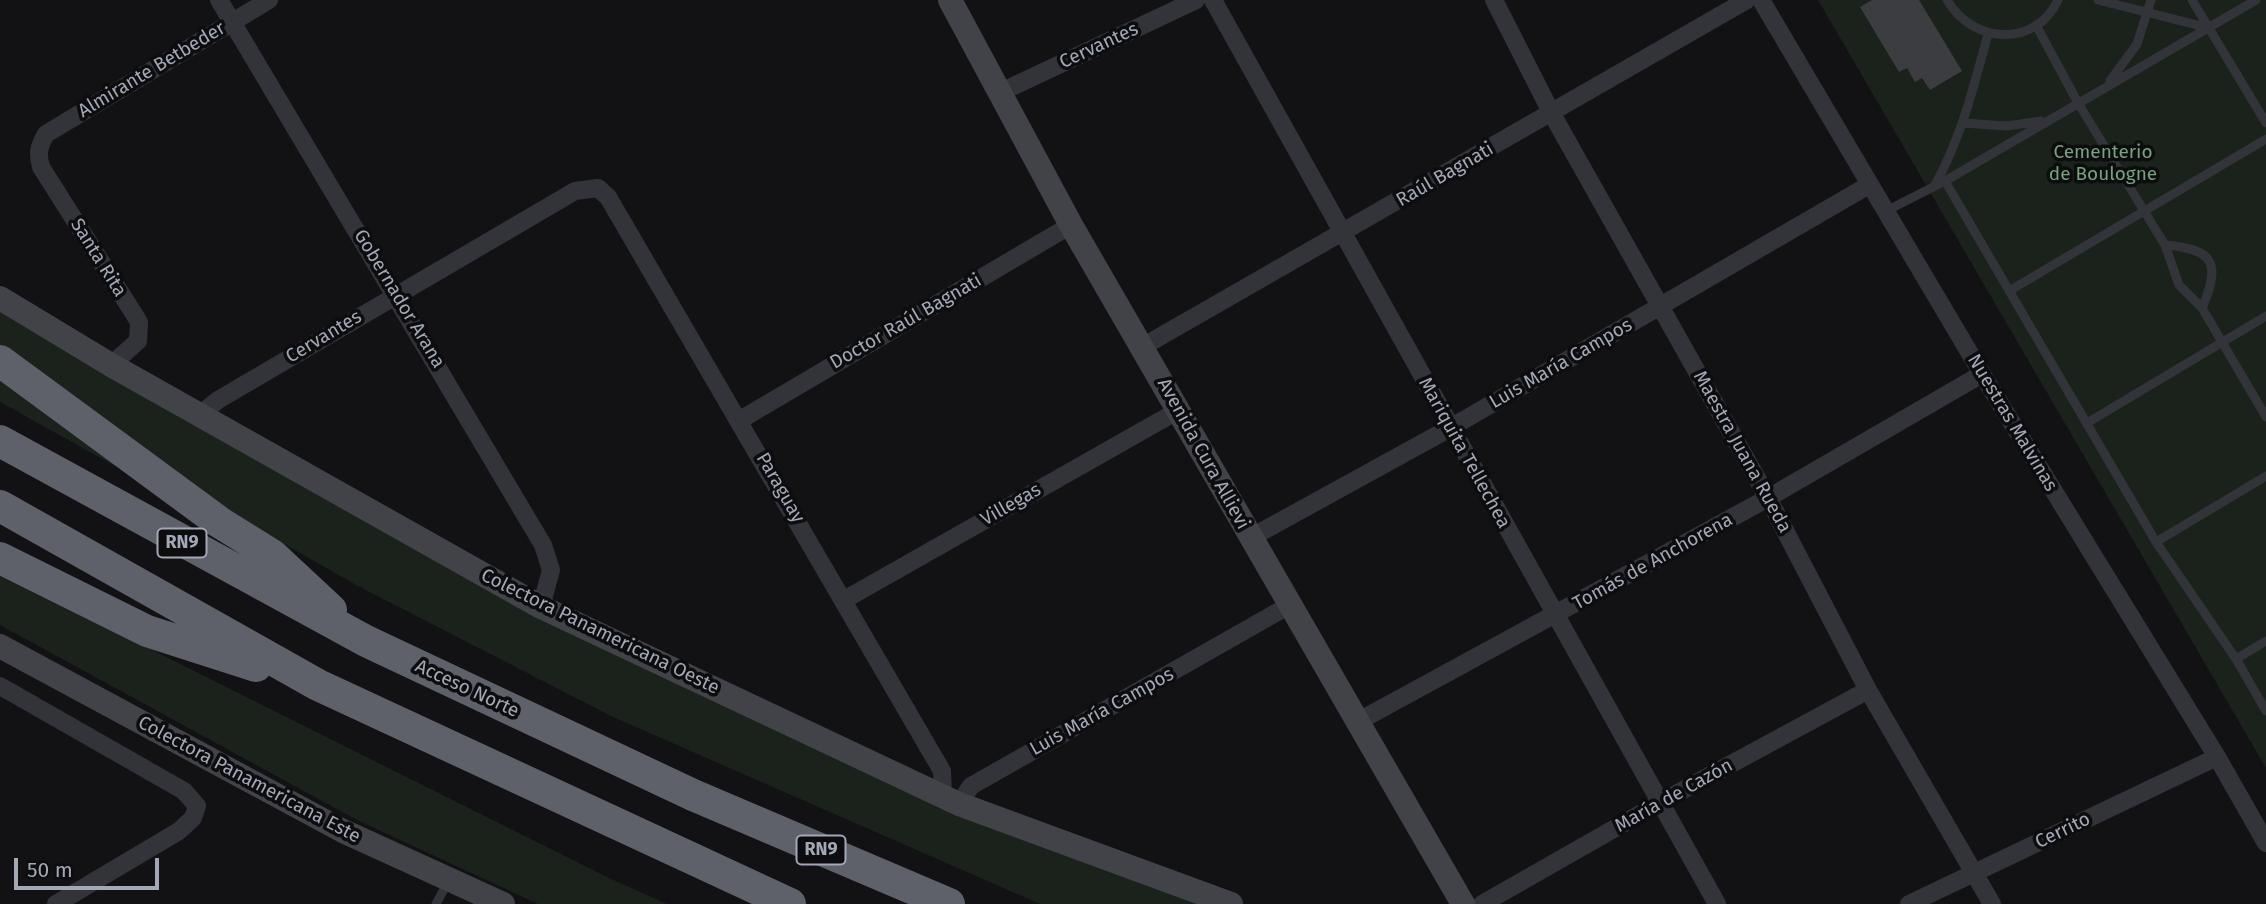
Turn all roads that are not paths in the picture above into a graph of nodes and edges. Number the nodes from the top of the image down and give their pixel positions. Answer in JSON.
{"nodes":[{"id":1,"x":219,"y":0,"type":"edge"},
{"id":2,"x":269,"y":0,"type":"edge"},
{"id":3,"x":950,"y":0,"type":"edge"},
{"id":4,"x":1196,"y":0,"type":"edge"},
{"id":5,"x":1213,"y":0,"type":"edge"},
{"id":6,"x":1494,"y":0,"type":"edge"},
{"id":7,"x":1747,"y":0,"type":"edge"},
{"id":8,"x":1761,"y":0,"type":"edge"},
{"id":9,"x":1947,"y":0,"type":"edge"},
{"id":10,"x":2057,"y":0,"type":"edge"},
{"id":11,"x":2098,"y":0,"type":"edge"},
{"id":12,"x":2151,"y":0,"type":"edge"},
{"id":13,"x":2192,"y":0,"type":"edge"},
{"id":14,"x":2256,"y":0,"type":"edge"},
{"id":15,"x":2149,"y":13,"type":"junction"},
{"id":16,"x":232,"y":21,"type":"junction"},
{"id":17,"x":2036,"y":25,"type":"junction"},
{"id":18,"x":2208,"y":28,"type":"junction"},
{"id":19,"x":1988,"y":34,"type":"junction"},
{"id":20,"x":2105,"y":88,"type":"junction"},
{"id":21,"x":1002,"y":92,"type":"junction"},
{"id":22,"x":2078,"y":103,"type":"junction"},
{"id":23,"x":1552,"y":114,"type":"junction"},
{"id":24,"x":2052,"y":119,"type":"junction"},
{"id":25,"x":1963,"y":123,"type":"junction"},
{"id":26,"x":2266,"y":123,"type":"edge"},
{"id":27,"x":2266,"y":139,"type":"edge"},
{"id":28,"x":40,"y":144,"type":"joint"},
{"id":29,"x":1945,"y":181,"type":"junction"},
{"id":30,"x":1870,"y":185,"type":"junction"},
{"id":31,"x":1934,"y":187,"type":"junction"},
{"id":32,"x":598,"y":188,"type":"joint"},
{"id":33,"x":1886,"y":211,"type":"junction"},
{"id":34,"x":2144,"y":211,"type":"junction"},
{"id":35,"x":1071,"y":225,"type":"junction"},
{"id":36,"x":1342,"y":233,"type":"junction"},
{"id":37,"x":2165,"y":245,"type":"junction"},
{"id":38,"x":2009,"y":291,"type":"junction"},
{"id":39,"x":396,"y":293,"type":"junction"},
{"id":40,"x":0,"y":298,"type":"edge"},
{"id":41,"x":1662,"y":305,"type":"junction"},
{"id":42,"x":2202,"y":308,"type":"junction"},
{"id":43,"x":2266,"y":316,"type":"edge"},
{"id":44,"x":2222,"y":342,"type":"junction"},
{"id":45,"x":1142,"y":347,"type":"junction"},
{"id":46,"x":0,"y":361,"type":"edge"},
{"id":47,"x":111,"y":365,"type":"junction"},
{"id":48,"x":1982,"y":374,"type":"junction"},
{"id":49,"x":1179,"y":410,"type":"junction"},
{"id":50,"x":200,"y":415,"type":"junction"},
{"id":51,"x":2266,"y":417,"type":"edge"},
{"id":52,"x":740,"y":419,"type":"junction"},
{"id":53,"x":2087,"y":423,"type":"junction"},
{"id":54,"x":1450,"y":428,"type":"junction"},
{"id":55,"x":0,"y":441,"type":"edge"},
{"id":56,"x":2266,"y":476,"type":"edge"},
{"id":57,"x":1768,"y":498,"type":"junction"},
{"id":58,"x":0,"y":506,"type":"edge"},
{"id":59,"x":1250,"y":538,"type":"junction"},
{"id":60,"x":2156,"y":542,"type":"junction"},
{"id":61,"x":0,"y":558,"type":"edge"},
{"id":62,"x":844,"y":600,"type":"junction"},
{"id":63,"x":1288,"y":606,"type":"junction"},
{"id":64,"x":541,"y":607,"type":"junction"},
{"id":65,"x":1556,"y":615,"type":"junction"},
{"id":66,"x":366,"y":641,"type":"junction"},
{"id":67,"x":2266,"y":641,"type":"edge"},
{"id":68,"x":0,"y":646,"type":"edge"},
{"id":69,"x":2236,"y":659,"type":"junction"},
{"id":70,"x":318,"y":685,"type":"junction"},
{"id":71,"x":0,"y":686,"type":"edge"},
{"id":72,"x":1868,"y":690,"type":"junction"},
{"id":73,"x":2266,"y":711,"type":"edge"},
{"id":74,"x":1357,"y":722,"type":"junction"},
{"id":75,"x":2217,"y":757,"type":"junction"},
{"id":76,"x":951,"y":800,"type":"junction"},
{"id":77,"x":1661,"y":802,"type":"junction"},
{"id":78,"x":2266,"y":844,"type":"edge"},
{"id":79,"x":1975,"y":874,"type":"junction"},
{"id":80,"x":449,"y":881,"type":"junction"},
{"id":81,"x":56,"y":904,"type":"edge"},
{"id":82,"x":436,"y":904,"type":"edge"},
{"id":83,"x":503,"y":904,"type":"edge"},
{"id":84,"x":790,"y":904,"type":"edge"},
{"id":85,"x":949,"y":904,"type":"edge"},
{"id":86,"x":1231,"y":904,"type":"edge"},
{"id":87,"x":1463,"y":904,"type":"edge"},
{"id":88,"x":1482,"y":904,"type":"edge"},
{"id":89,"x":1717,"y":904,"type":"edge"},
{"id":90,"x":1909,"y":904,"type":"edge"},
{"id":91,"x":1992,"y":904,"type":"edge"}],
"edges":[{"from":1,"to":16,"type":"street","name":"Gobernador Arana"},
{"from":2,"to":16,"type":"street","name":"Almirante Betbeder"},
{"from":3,"to":21,"type":"street","name":"Avenida Cura Allievi"},
{"from":4,"to":21,"type":"street","name":"Cervantes"},
{"from":5,"to":36,"type":"street","name":"Mariquita Tellechea"},
{"from":6,"to":23,"type":"street","name":"Maestra Juana Rueda"},
{"from":7,"to":23,"type":"street","name":"Raúl Bagnati"},
{"from":8,"to":30,"type":"street","name":"Nuestras Malvinas"},
{"from":9,"to":19,"type":"lane"},
{"from":10,"to":17,"type":"lane"},
{"from":11,"to":15,"type":"lane"},
{"from":12,"to":15,"type":"lane"},
{"from":13,"to":18,"type":"lane"},
{"from":14,"to":18,"type":"lane"},
{"from":15,"to":18,"type":"lane"},
{"from":15,"to":20,"type":"lane"},
{"from":16,"to":28,"type":"street","name":"Almirante Betbeder"},
{"from":16,"to":39,"type":"street","name":"Gobernador Arana"},
{"from":17,"to":19,"type":"lane"},
{"from":17,"to":22,"type":"lane"},
{"from":18,"to":20,"type":"lane"},
{"from":18,"to":26,"type":"lane"},
{"from":19,"to":25,"type":"lane"},
{"from":20,"to":22,"type":"lane"},
{"from":21,"to":35,"type":"street","name":"Avenida Cura Allievi"},
{"from":22,"to":24,"type":"lane"},
{"from":22,"to":34,"type":"lane"},
{"from":23,"to":36,"type":"street","name":"Raúl Bagnati"},
{"from":23,"to":41,"type":"street","name":"Maestra Juana Rueda"},
{"from":24,"to":25,"type":"lane"},
{"from":24,"to":29,"type":"lane"},
{"from":25,"to":31,"type":"lane"},
{"from":27,"to":34,"type":"lane"},
{"from":28,"to":47,"type":"street","name":"Santa Rita"},
{"from":29,"to":31,"type":"lane"},
{"from":29,"to":38,"type":"lane"},
{"from":30,"to":33,"type":"street","name":"Nuestras Malvinas"},
{"from":30,"to":41,"type":"street","name":"Luis María Campos"},
{"from":31,"to":33,"type":"lane"},
{"from":32,"to":39,"type":"street","name":"Cervantes"},
{"from":32,"to":52,"type":"street","name":"Paraguay"},
{"from":33,"to":48,"type":"street","name":"Nuestras Malvinas"},
{"from":34,"to":37,"type":"lane"},
{"from":34,"to":38,"type":"lane"},
{"from":35,"to":45,"type":"street","name":"Avenida Cura Allievi"},
{"from":35,"to":52,"type":"street","name":"Doctor Raúl Bagnati"},
{"from":36,"to":45,"type":"street","name":"Raúl Bagnati"},
{"from":36,"to":54,"type":"street","name":"Mariquita Tellechea"},
{"from":37,"to":42,"type":"lane"},
{"from":37,"to":42,"type":"lane"},
{"from":38,"to":53,"type":"lane"},
{"from":39,"to":50,"type":"street","name":"Cervantes"},
{"from":39,"to":64,"type":"street","name":"Gobernador Arana"},
{"from":40,"to":47,"type":"street","name":"Colectora Panamericana Oeste"},
{"from":41,"to":54,"type":"street","name":"Luis María Campos"},
{"from":41,"to":57,"type":"street","name":"Maestra Juana Rueda"},
{"from":42,"to":44,"type":"lane"},
{"from":43,"to":44,"type":"lane"},
{"from":44,"to":51,"type":"lane"},
{"from":44,"to":53,"type":"lane"},
{"from":45,"to":49,"type":"street","name":"Avenida Cura Allievi"},
{"from":46,"to":66,"type":"highway"},
{"from":47,"to":50,"type":"street","name":"Colectora Panamericana Oeste"},
{"from":48,"to":57,"type":"street","name":"Tomás de Anchorena"},
{"from":48,"to":75,"type":"street","name":"Nuestras Malvinas"},
{"from":49,"to":59,"type":"street","name":"Avenida Cura Allievi"},
{"from":49,"to":62,"type":"street","name":"Villegas"},
{"from":50,"to":64,"type":"street","name":"Colectora Panamericana Oeste"},
{"from":52,"to":62,"type":"street","name":"Paraguay"},
{"from":53,"to":60,"type":"lane"},
{"from":54,"to":59,"type":"street","name":"Luis María Campos"},
{"from":54,"to":65,"type":"street","name":"Mariquita Tellechea"},
{"from":55,"to":66,"type":"highway","name":"Acceso Norte","number":"RN9"},
{"from":56,"to":60,"type":"lane"},
{"from":57,"to":65,"type":"street","name":"Tomás de Anchorena"},
{"from":57,"to":72,"type":"street","name":"Maestra Juana Rueda"},
{"from":58,"to":70,"type":"highway"},
{"from":59,"to":63,"type":"street","name":"Avenida Cura Allievi"},
{"from":60,"to":69,"type":"lane"},
{"from":61,"to":70,"type":"highway"},
{"from":62,"to":76,"type":"street","name":"Paraguay"},
{"from":63,"to":74,"type":"street","name":"Avenida Cura Allievi"},
{"from":63,"to":76,"type":"street","name":"Luis María Campos"},
{"from":64,"to":76,"type":"street","name":"Colectora Panamericana Oeste"},
{"from":65,"to":74,"type":"street","name":"Tomás de Anchorena"},
{"from":65,"to":77,"type":"street","name":"Mariquita Tellechea"},
{"from":66,"to":85,"type":"highway","name":"Acceso Norte","number":"RN9"},
{"from":67,"to":69,"type":"lane"},
{"from":68,"to":80,"type":"street","name":"Colectora Panamericana Este"},
{"from":69,"to":73,"type":"lane"},
{"from":70,"to":84,"type":"highway"},
{"from":71,"to":81,"type":"street"},
{"from":72,"to":77,"type":"street","name":"María de Cazón"},
{"from":72,"to":79,"type":"street","name":"Maestra Juana Rueda"},
{"from":74,"to":87,"type":"street","name":"Avenida Cura Allievi"},
{"from":75,"to":78,"type":"street","name":"Nuestras Malvinas"},
{"from":75,"to":79,"type":"street","name":"Cerrito"},
{"from":76,"to":86,"type":"street","name":"Colectora Panamericana Oeste"},
{"from":77,"to":88,"type":"street","name":"María de Cazón"},
{"from":77,"to":89,"type":"street","name":"Mariquita Tellechea"},
{"from":79,"to":90,"type":"street","name":"Cerrito"},
{"from":79,"to":91,"type":"street","name":"Maestra Juana Rueda"},
{"from":80,"to":82,"type":"lane"},
{"from":80,"to":83,"type":"street","name":"Colectora Panamericana Este"}]}
